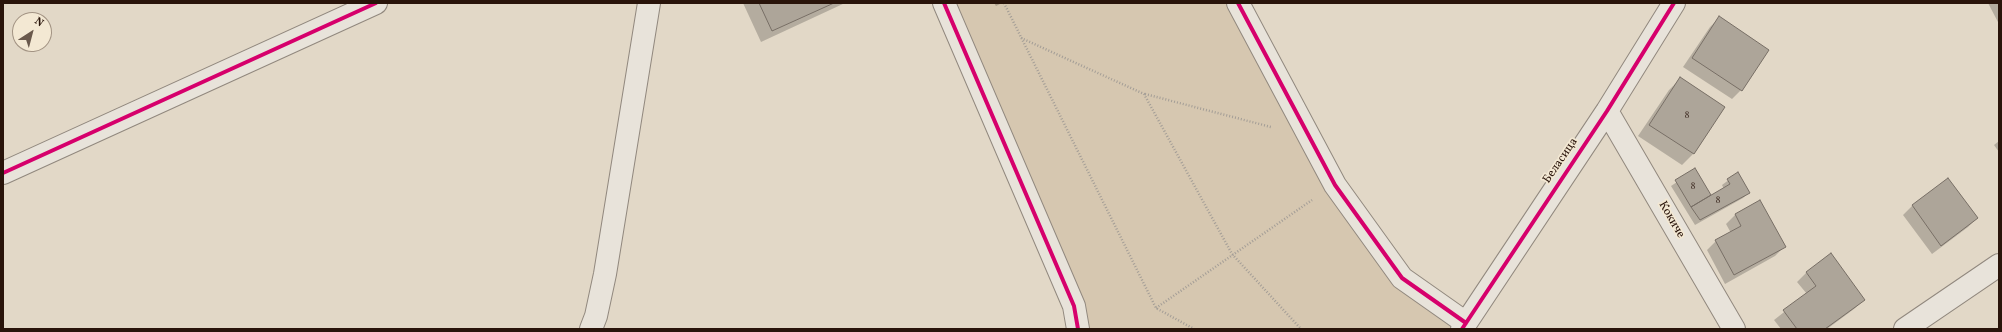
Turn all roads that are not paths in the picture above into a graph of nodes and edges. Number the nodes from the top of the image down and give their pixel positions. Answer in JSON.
{"nodes":[{"id":1,"x":650,"y":3,"type":"edge"},
{"id":2,"x":944,"y":3,"type":"edge"},
{"id":3,"x":1238,"y":3,"type":"edge"},
{"id":4,"x":1674,"y":3,"type":"edge"},
{"id":5,"x":366,"y":5,"type":"edge"},
{"id":6,"x":1607,"y":111,"type":"junction"},
{"id":7,"x":3,"y":173,"type":"edge"},
{"id":8,"x":1999,"y":265,"type":"edge"},
{"id":9,"x":1464,"y":326,"type":"edge"},
{"id":10,"x":591,"y":329,"type":"edge"},
{"id":11,"x":1078,"y":329,"type":"edge"},
{"id":12,"x":1734,"y":329,"type":"edge"},
{"id":13,"x":1905,"y":329,"type":"edge"}],
"edges":[{"from":1,"to":10,"type":"street"},
{"from":2,"to":11,"type":"street"},
{"from":3,"to":9,"type":"street"},
{"from":4,"to":6,"type":"street","name":"Беласица"},
{"from":5,"to":7,"type":"street"},
{"from":6,"to":9,"type":"street","name":"Беласица"},
{"from":6,"to":12,"type":"street","name":"Кокиче"},
{"from":8,"to":13,"type":"street"}]}
